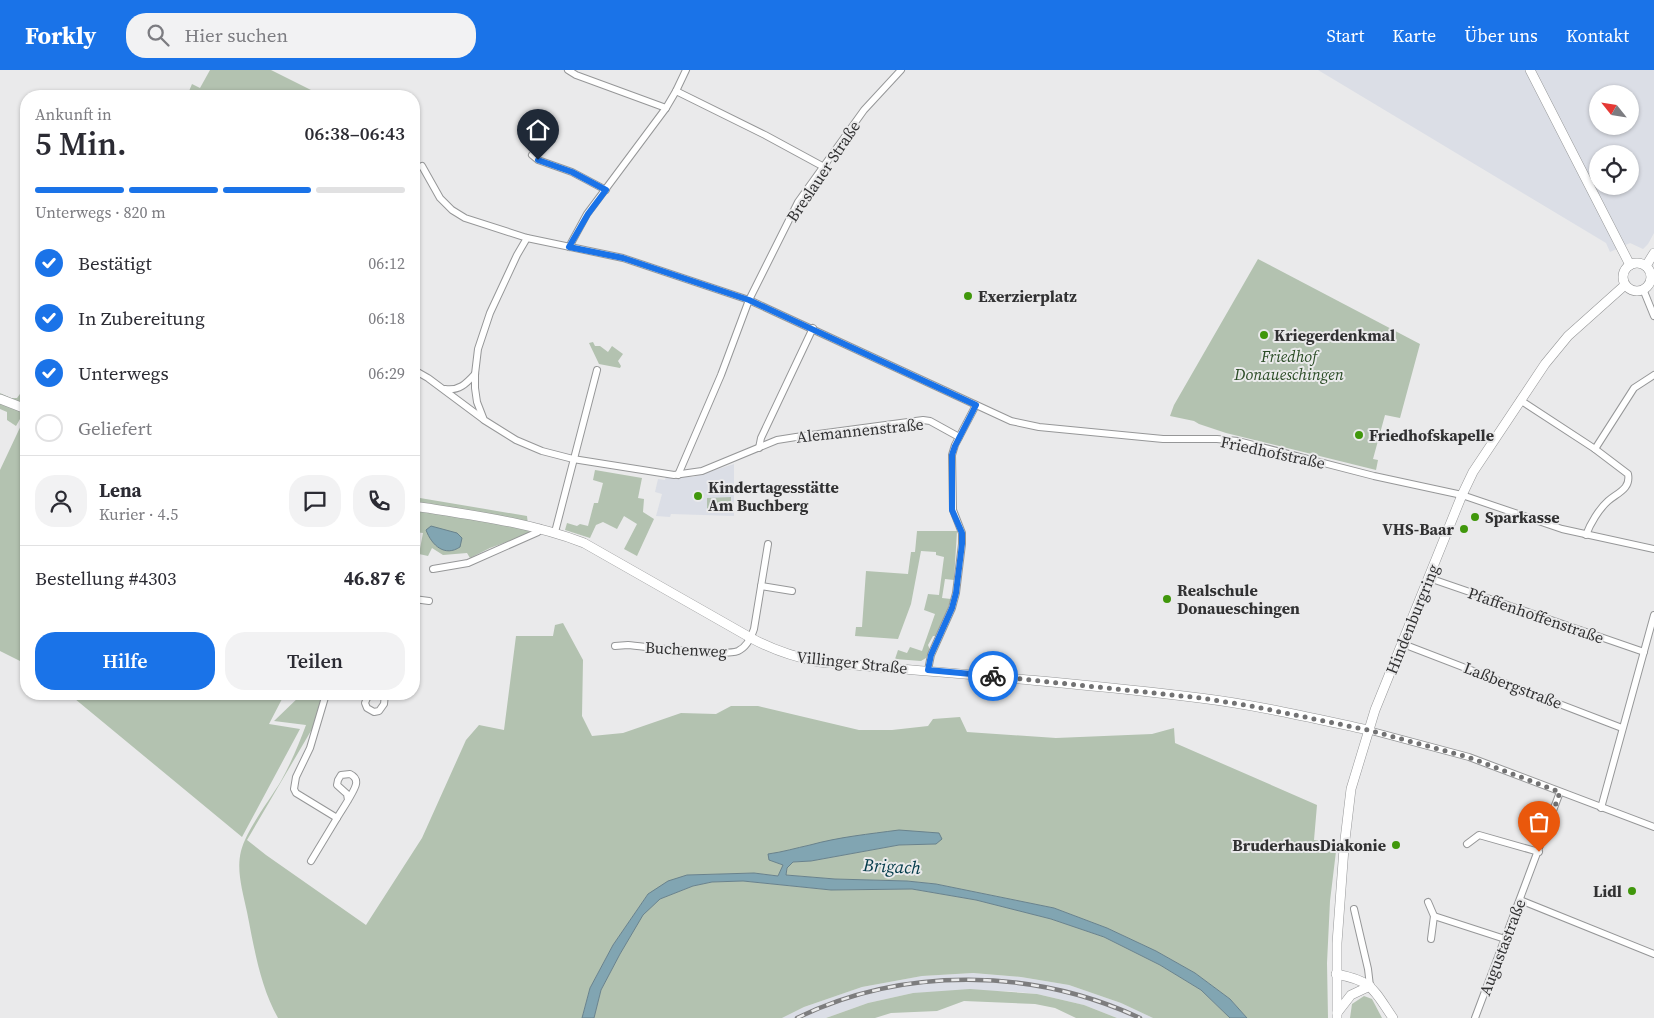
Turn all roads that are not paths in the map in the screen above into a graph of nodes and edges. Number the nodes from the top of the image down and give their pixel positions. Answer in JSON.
{"nodes":[{"id":1,"x":568,"y":70,"type":"edge"},
{"id":2,"x":686,"y":70,"type":"edge"},
{"id":3,"x":901,"y":70,"type":"edge"},
{"id":4,"x":1530,"y":70,"type":"edge"},
{"id":5,"x":676,"y":91,"type":"junction"},
{"id":6,"x":666,"y":108,"type":"junction"},
{"id":7,"x":532,"y":155,"type":"dead end"},
{"id":8,"x":422,"y":166,"type":"dead end"},
{"id":9,"x":824,"y":167,"type":"junction"},
{"id":10,"x":606,"y":190,"type":"junction"},
{"id":11,"x":527,"y":238,"type":"junction"},
{"id":12,"x":569,"y":247,"type":"junction"},
{"id":13,"x":1654,"y":253,"type":"edge"},
{"id":14,"x":1630,"y":264,"type":"junction"},
{"id":15,"x":1646,"y":266,"type":"junction"},
{"id":16,"x":1625,"y":285,"type":"junction"},
{"id":17,"x":1643,"y":289,"type":"junction"},
{"id":18,"x":749,"y":300,"type":"junction"},
{"id":19,"x":1654,"y":316,"type":"edge"},
{"id":20,"x":813,"y":328,"type":"junction"},
{"id":21,"x":597,"y":370,"type":"dead end"},
{"id":22,"x":420,"y":374,"type":"edge"},
{"id":23,"x":475,"y":374,"type":"junction"},
{"id":24,"x":1654,"y":376,"type":"edge"},
{"id":25,"x":443,"y":389,"type":"junction"},
{"id":26,"x":0,"y":399,"type":"edge"},
{"id":27,"x":1520,"y":400,"type":"junction"},
{"id":28,"x":976,"y":405,"type":"junction"},
{"id":29,"x":20,"y":407,"type":"edge"},
{"id":30,"x":484,"y":420,"type":"junction"},
{"id":31,"x":959,"y":437,"type":"junction"},
{"id":32,"x":759,"y":448,"type":"junction"},
{"id":33,"x":1595,"y":449,"type":"junction"},
{"id":34,"x":573,"y":459,"type":"junction"},
{"id":35,"x":678,"y":475,"type":"junction"},
{"id":36,"x":1462,"y":495,"type":"junction"},
{"id":37,"x":420,"y":507,"type":"edge"},
{"id":38,"x":540,"y":528,"type":"junction"},
{"id":39,"x":555,"y":532,"type":"junction"},
{"id":40,"x":1586,"y":535,"type":"junction"},
{"id":41,"x":768,"y":544,"type":"dead end"},
{"id":42,"x":1654,"y":550,"type":"edge"},
{"id":43,"x":433,"y":569,"type":"dead end"},
{"id":44,"x":1429,"y":578,"type":"junction"},
{"id":45,"x":761,"y":586,"type":"junction"},
{"id":46,"x":792,"y":591,"type":"dead end"},
{"id":47,"x":420,"y":600,"type":"edge"},
{"id":48,"x":429,"y":601,"type":"dead end"},
{"id":49,"x":1654,"y":615,"type":"edge"},
{"id":50,"x":751,"y":638,"type":"junction"},
{"id":51,"x":1403,"y":644,"type":"junction"},
{"id":52,"x":615,"y":646,"type":"dead end"},
{"id":53,"x":1644,"y":652,"type":"junction"},
{"id":54,"x":928,"y":670,"type":"junction"},
{"id":55,"x":324,"y":700,"type":"edge"},
{"id":56,"x":366,"y":700,"type":"edge"},
{"id":57,"x":384,"y":700,"type":"edge"},
{"id":58,"x":1622,"y":728,"type":"junction"},
{"id":59,"x":1368,"y":730,"type":"junction"},
{"id":60,"x":1560,"y":792,"type":"junction"},
{"id":61,"x":348,"y":800,"type":"dead end"},
{"id":62,"x":1601,"y":808,"type":"junction"},
{"id":63,"x":337,"y":818,"type":"junction"},
{"id":64,"x":1654,"y":827,"type":"edge"},
{"id":65,"x":1467,"y":844,"type":"dead end"},
{"id":66,"x":1539,"y":852,"type":"junction"},
{"id":67,"x":311,"y":861,"type":"dead end"},
{"id":68,"x":1520,"y":900,"type":"junction"},
{"id":69,"x":1428,"y":902,"type":"dead end"},
{"id":70,"x":1354,"y":909,"type":"dead end"},
{"id":71,"x":1434,"y":916,"type":"junction"},
{"id":72,"x":1505,"y":938,"type":"junction"},
{"id":73,"x":1431,"y":940,"type":"dead end"},
{"id":74,"x":1654,"y":954,"type":"edge"},
{"id":75,"x":1336,"y":974,"type":"junction"},
{"id":76,"x":1370,"y":986,"type":"junction"},
{"id":77,"x":1337,"y":1016,"type":"edge"},
{"id":78,"x":1393,"y":1018,"type":"edge"},
{"id":79,"x":1475,"y":1018,"type":"edge"}],
"edges":[{"from":1,"to":6,"type":"street"},
{"from":2,"to":5,"type":"street"},
{"from":3,"to":9,"type":"street","name":"Breslauer Straße"},
{"from":4,"to":14,"type":"main road"},
{"from":5,"to":6,"type":"street"},
{"from":5,"to":9,"type":"street"},
{"from":6,"to":10,"type":"street"},
{"from":7,"to":10,"type":"street"},
{"from":8,"to":11,"type":"street","name":"Friedhofstraße"},
{"from":9,"to":18,"type":"street","name":"Breslauer Straße"},
{"from":10,"to":12,"type":"street"},
{"from":11,"to":12,"type":"street","name":"Friedhofstraße"},
{"from":11,"to":23,"type":"street"},
{"from":12,"to":18,"type":"street","name":"Friedhofstraße"},
{"from":13,"to":15,"type":"main road"},
{"from":14,"to":15,"type":"main road"},
{"from":14,"to":16,"type":"main road"},
{"from":15,"to":17,"type":"main road"},
{"from":16,"to":17,"type":"main road"},
{"from":16,"to":27,"type":"main road","name":"Hindenburgring"},
{"from":17,"to":19,"type":"street"},
{"from":18,"to":20,"type":"street","name":"Friedhofstraße"},
{"from":18,"to":35,"type":"street","name":"Breslauer Straße"},
{"from":20,"to":28,"type":"street","name":"Friedhofstraße"},
{"from":20,"to":32,"type":"street"},
{"from":21,"to":34,"type":"street"},
{"from":22,"to":25,"type":"street","name":"Alemannenstraße"},
{"from":23,"to":25,"type":"street"},
{"from":23,"to":30,"type":"street"},
{"from":24,"to":33,"type":"street"},
{"from":25,"to":30,"type":"street","name":"Alemannenstraße"},
{"from":26,"to":29,"type":"main road"},
{"from":27,"to":33,"type":"street"},
{"from":27,"to":36,"type":"main road","name":"Hindenburgring"},
{"from":28,"to":31,"type":"street"},
{"from":28,"to":36,"type":"street","name":"Friedhofstraße"},
{"from":30,"to":34,"type":"street","name":"Alemannenstraße"},
{"from":31,"to":32,"type":"street","name":"Alemannenstraße"},
{"from":31,"to":54,"type":"street"},
{"from":32,"to":35,"type":"street","name":"Alemannenstraße"},
{"from":33,"to":40,"type":"street"},
{"from":34,"to":35,"type":"street","name":"Alemannenstraße"},
{"from":34,"to":39,"type":"street"},
{"from":36,"to":40,"type":"street","name":"Friedhofstraße"},
{"from":36,"to":44,"type":"main road","name":"Hindenburgring"},
{"from":37,"to":38,"type":"main road","name":"Villinger Straße"},
{"from":38,"to":39,"type":"main road","name":"Villinger Straße"},
{"from":38,"to":43,"type":"street"},
{"from":39,"to":50,"type":"main road","name":"Villinger Straße"},
{"from":40,"to":42,"type":"street","name":"Friedhofstraße"},
{"from":41,"to":45,"type":"street"},
{"from":44,"to":51,"type":"main road","name":"Hindenburgring"},
{"from":44,"to":53,"type":"street","name":"Pfaffenhoffenstraße"},
{"from":45,"to":46,"type":"street"},
{"from":45,"to":50,"type":"street"},
{"from":47,"to":48,"type":"street"},
{"from":49,"to":53,"type":"street"},
{"from":50,"to":52,"type":"street","name":"Buchenweg"},
{"from":50,"to":54,"type":"main road","name":"Villinger Straße"},
{"from":51,"to":58,"type":"street","name":"Laßbergstraße"},
{"from":51,"to":59,"type":"main road","name":"Hindenburgring"},
{"from":53,"to":58,"type":"street"},
{"from":54,"to":59,"type":"main road","name":"Villinger Straße"},
{"from":55,"to":63,"type":"street"},
{"from":56,"to":57,"type":"street"},
{"from":58,"to":62,"type":"street"},
{"from":59,"to":60,"type":"street","name":"Villinger Straße"},
{"from":59,"to":75,"type":"main road","name":"Hindenburgring"},
{"from":60,"to":62,"type":"street","name":"Villinger Straße"},
{"from":60,"to":66,"type":"street","name":"Augustastraße"},
{"from":61,"to":63,"type":"street"},
{"from":62,"to":64,"type":"street","name":"Villinger Straße"},
{"from":63,"to":67,"type":"street"},
{"from":65,"to":66,"type":"street"},
{"from":66,"to":68,"type":"street","name":"Augustastraße"},
{"from":68,"to":72,"type":"street","name":"Augustastraße"},
{"from":68,"to":74,"type":"street"},
{"from":69,"to":71,"type":"street"},
{"from":70,"to":76,"type":"street"},
{"from":71,"to":72,"type":"street"},
{"from":71,"to":73,"type":"street"},
{"from":72,"to":79,"type":"street","name":"Augustastraße"},
{"from":75,"to":76,"type":"main road"},
{"from":75,"to":77,"type":"main road","name":"Hindenburgring"},
{"from":76,"to":77,"type":"main road"},
{"from":76,"to":78,"type":"main road"}]}
